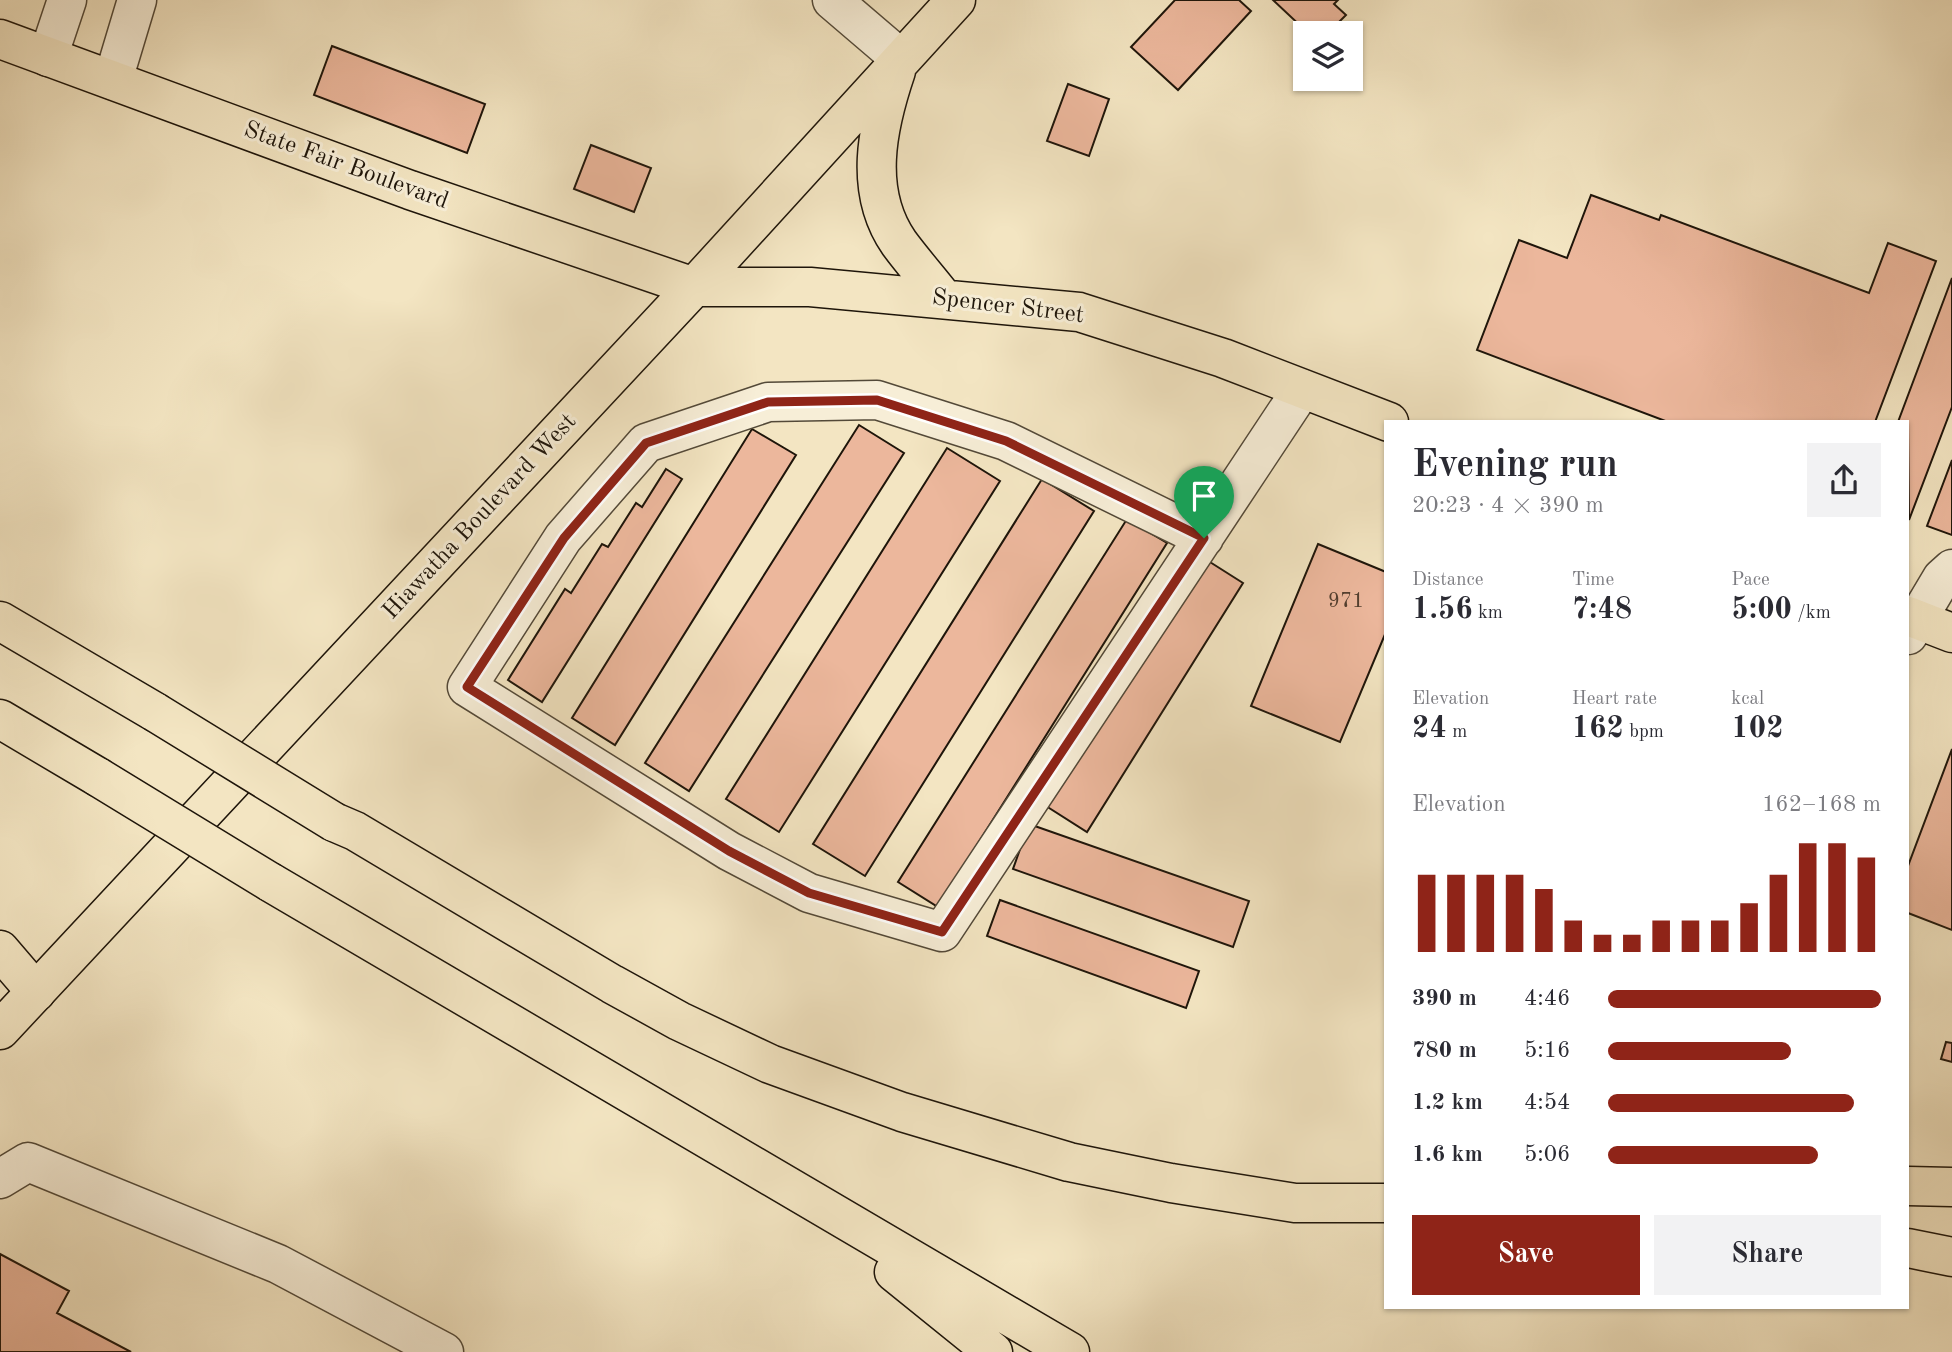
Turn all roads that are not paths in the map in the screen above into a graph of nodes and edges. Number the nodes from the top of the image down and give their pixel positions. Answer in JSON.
{"nodes":[{"id":1,"x":67,"y":0,"type":"edge"},
{"id":2,"x":137,"y":0,"type":"edge"},
{"id":3,"x":832,"y":0,"type":"edge"},
{"id":4,"x":956,"y":0,"type":"edge"},
{"id":5,"x":0,"y":39,"type":"edge"},
{"id":6,"x":47,"y":57,"type":"junction"},
{"id":7,"x":901,"y":59,"type":"junction"},
{"id":8,"x":113,"y":80,"type":"junction"},
{"id":9,"x":694,"y":287,"type":"junction"},
{"id":10,"x":943,"y":298,"type":"junction"},
{"id":11,"x":1303,"y":389,"type":"junction"},
{"id":12,"x":1384,"y":420,"type":"edge"},
{"id":13,"x":1204,"y":538,"type":"junction"},
{"id":14,"x":1952,"y":569,"type":"edge"},
{"id":15,"x":0,"y":621,"type":"edge"},
{"id":16,"x":1910,"y":623,"type":"edge"},
{"id":17,"x":1952,"y":633,"type":"edge"},
{"id":18,"x":0,"y":719,"type":"edge"},
{"id":19,"x":0,"y":950,"type":"edge"},
{"id":20,"x":36,"y":992,"type":"junction"},
{"id":21,"x":0,"y":1030,"type":"edge"},
{"id":22,"x":0,"y":1179,"type":"edge"},
{"id":23,"x":1909,"y":1186,"type":"edge"},
{"id":24,"x":1952,"y":1187,"type":"edge"},
{"id":25,"x":797,"y":1193,"type":"junction"},
{"id":26,"x":1384,"y":1203,"type":"edge"},
{"id":27,"x":1909,"y":1248,"type":"edge"},
{"id":28,"x":1952,"y":1257,"type":"edge"},
{"id":29,"x":444,"y":1352,"type":"edge"},
{"id":30,"x":993,"y":1352,"type":"edge"},
{"id":31,"x":1070,"y":1352,"type":"edge"}],
"edges":[{"from":1,"to":6,"type":"lane"},
{"from":2,"to":8,"type":"lane"},
{"from":3,"to":7,"type":"lane"},
{"from":4,"to":7,"type":"main road","name":"Hiawatha Boulevard West"},
{"from":5,"to":6,"type":"main road","name":"State Fair Boulevard"},
{"from":6,"to":8,"type":"main road","name":"State Fair Boulevard"},
{"from":7,"to":9,"type":"main road","name":"Hiawatha Boulevard West"},
{"from":7,"to":10,"type":"main road"},
{"from":8,"to":9,"type":"main road","name":"State Fair Boulevard"},
{"from":9,"to":10,"type":"main road","name":"Spencer Street"},
{"from":9,"to":20,"type":"main road","name":"Hiawatha Boulevard West"},
{"from":10,"to":11,"type":"main road","name":"Spencer Street"},
{"from":11,"to":12,"type":"main road","name":"Spencer Street"},
{"from":11,"to":13,"type":"lane"},
{"from":13,"to":13,"type":"lane"},
{"from":14,"to":16,"type":"lane"},
{"from":15,"to":26,"type":"main road","bridge":true},
{"from":16,"to":17,"type":"main road"},
{"from":18,"to":25,"type":"main road","bridge":true},
{"from":19,"to":20,"type":"main road"},
{"from":20,"to":21,"type":"main road","name":"Hiawatha Boulevard West"},
{"from":22,"to":29,"type":"lane"},
{"from":23,"to":24,"type":"main road"},
{"from":25,"to":30,"type":"main road"},
{"from":25,"to":31,"type":"main road"},
{"from":27,"to":28,"type":"main road"}]}
